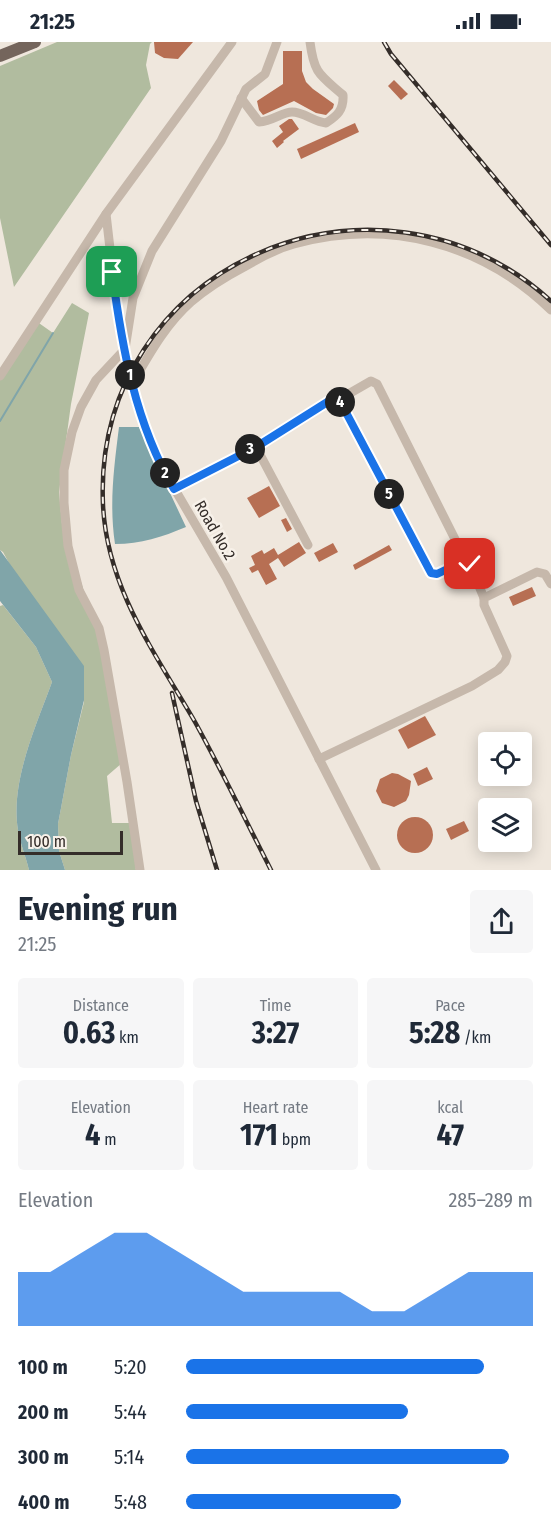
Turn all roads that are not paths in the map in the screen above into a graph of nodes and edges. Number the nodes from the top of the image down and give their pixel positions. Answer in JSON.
{"nodes":[{"id":1,"x":35,"y":42,"type":"edge"},
{"id":2,"x":231,"y":42,"type":"edge"},
{"id":3,"x":277,"y":42,"type":"edge"},
{"id":4,"x":310,"y":42,"type":"edge"},
{"id":5,"x":0,"y":56,"type":"edge"},
{"id":6,"x":241,"y":98,"type":"junction"},
{"id":7,"x":106,"y":214,"type":"junction"},
{"id":8,"x":551,"y":310,"type":"edge"},
{"id":9,"x":124,"y":349,"type":"junction"},
{"id":10,"x":0,"y":376,"type":"edge"},
{"id":11,"x":132,"y":384,"type":"junction"},
{"id":12,"x":338,"y":400,"type":"junction"},
{"id":13,"x":256,"y":447,"type":"junction"},
{"id":14,"x":174,"y":489,"type":"junction"},
{"id":15,"x":308,"y":545,"type":"dead end"},
{"id":16,"x":470,"y":566,"type":"junction"},
{"id":17,"x":551,"y":567,"type":"edge"},
{"id":18,"x":541,"y":572,"type":"junction"},
{"id":19,"x":551,"y":584,"type":"edge"},
{"id":20,"x":484,"y":598,"type":"junction"},
{"id":21,"x":319,"y":759,"type":"junction"},
{"id":22,"x":140,"y":870,"type":"edge"},
{"id":23,"x":376,"y":870,"type":"edge"}],
"edges":[{"from":1,"to":5,"type":"main road"},
{"from":2,"to":7,"type":"street"},
{"from":3,"to":6,"type":"street"},
{"from":4,"to":6,"type":"street"},
{"from":6,"to":9,"type":"street"},
{"from":7,"to":9,"type":"street","name":"Road No.2"},
{"from":7,"to":10,"type":"street"},
{"from":8,"to":11,"type":"street"},
{"from":9,"to":11,"type":"street","name":"Road No.2"},
{"from":9,"to":22,"type":"street"},
{"from":11,"to":14,"type":"street","name":"Road No.2"},
{"from":12,"to":13,"type":"street"},
{"from":12,"to":16,"type":"street"},
{"from":12,"to":16,"type":"street"},
{"from":13,"to":14,"type":"street"},
{"from":13,"to":15,"type":"street"},
{"from":14,"to":21,"type":"street","name":"Road No.2"},
{"from":16,"to":20,"type":"street"},
{"from":17,"to":18,"type":"street"},
{"from":18,"to":19,"type":"street"},
{"from":18,"to":20,"type":"street"},
{"from":20,"to":21,"type":"street"},
{"from":21,"to":23,"type":"street","name":"Road No.2"}]}
